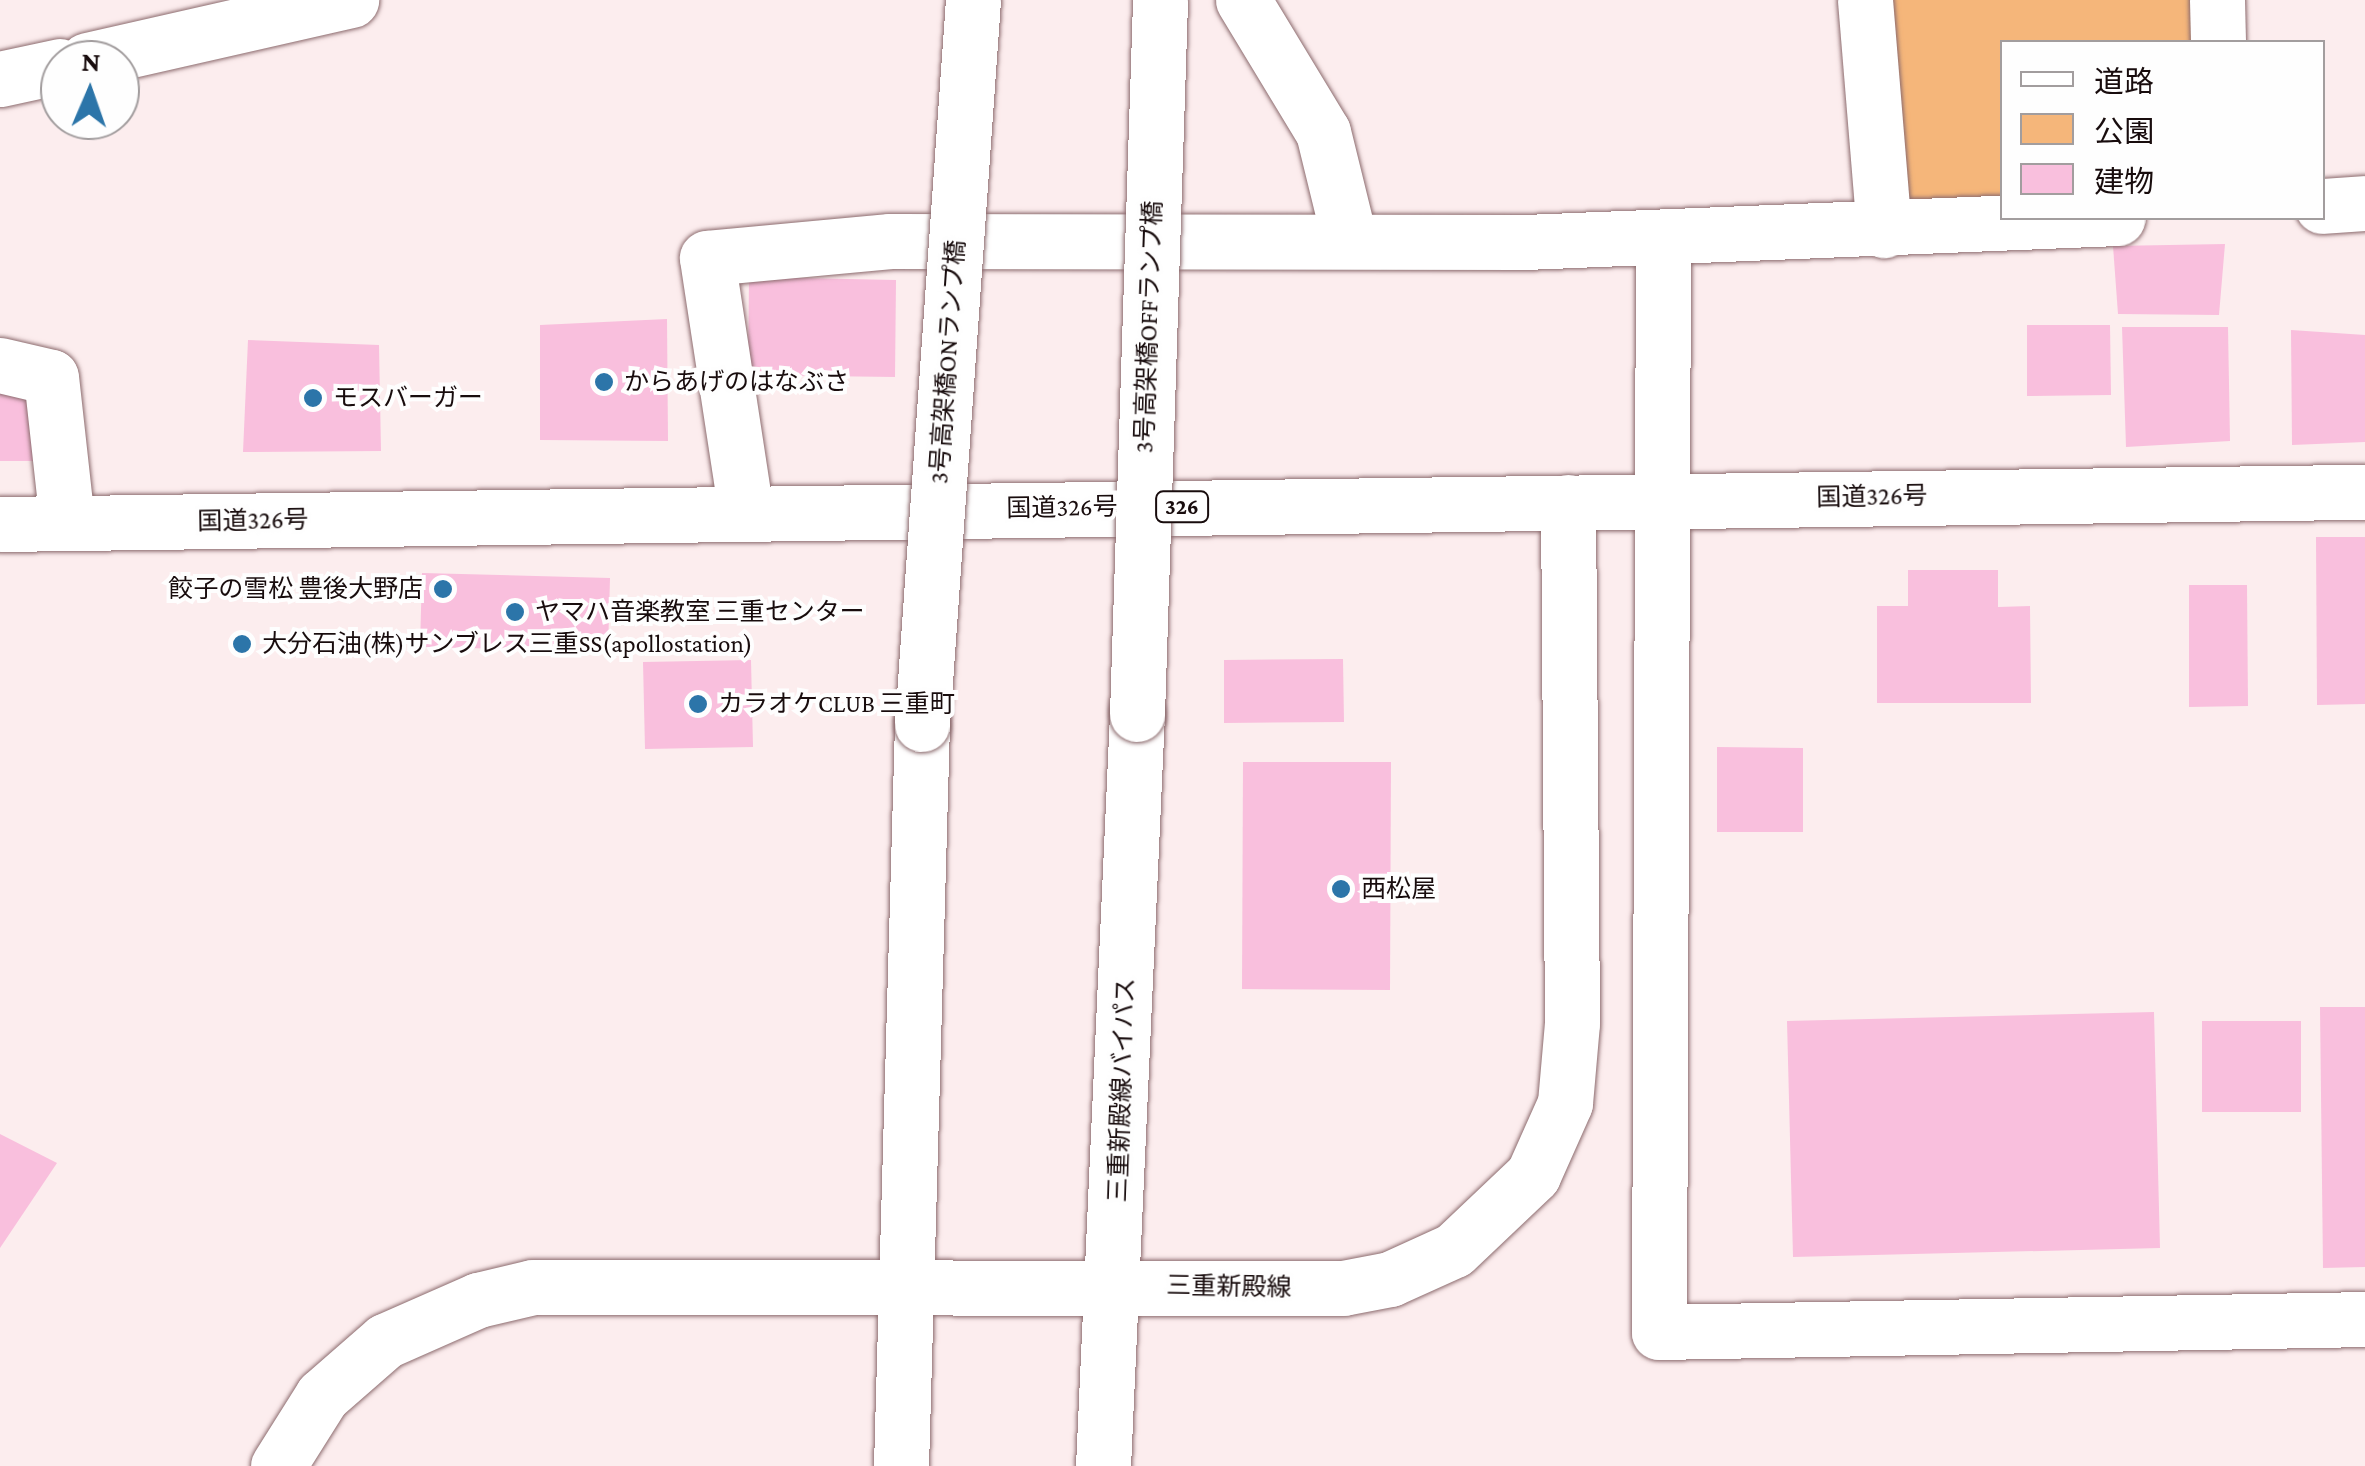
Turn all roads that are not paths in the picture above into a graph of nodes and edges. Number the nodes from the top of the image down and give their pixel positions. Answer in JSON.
{"nodes":[{"id":1,"x":351,"y":0,"type":"edge"},
{"id":2,"x":974,"y":0,"type":"edge"},
{"id":3,"x":1160,"y":0,"type":"edge"},
{"id":4,"x":1243,"y":0,"type":"edge"},
{"id":5,"x":1865,"y":0,"type":"edge"},
{"id":6,"x":2217,"y":0,"type":"edge"},
{"id":7,"x":2218,"y":40,"type":"edge"},
{"id":8,"x":140,"y":48,"type":"edge"},
{"id":9,"x":40,"y":70,"type":"edge"},
{"id":10,"x":0,"y":79,"type":"edge"},
{"id":11,"x":2365,"y":204,"type":"edge"},
{"id":12,"x":2325,"y":206,"type":"edge"},
{"id":13,"x":2079,"y":220,"type":"edge"},
{"id":14,"x":1884,"y":230,"type":"junction"},
{"id":15,"x":1663,"y":237,"type":"junction"},
{"id":16,"x":1349,"y":238,"type":"junction"},
{"id":17,"x":0,"y":364,"type":"edge"},
{"id":18,"x":2365,"y":492,"type":"edge"},
{"id":19,"x":1660,"y":500,"type":"junction"},
{"id":20,"x":1568,"y":502,"type":"junction"},
{"id":21,"x":746,"y":513,"type":"junction"},
{"id":22,"x":0,"y":524,"type":"edge"},
{"id":23,"x":67,"y":524,"type":"junction"},
{"id":24,"x":1136,"y":714,"type":"joint"},
{"id":25,"x":900,"y":1285,"type":"junction"},
{"id":26,"x":1114,"y":1286,"type":"junction"},
{"id":27,"x":2365,"y":1319,"type":"edge"},
{"id":28,"x":278,"y":1466,"type":"edge"},
{"id":29,"x":902,"y":1466,"type":"edge"},
{"id":30,"x":1103,"y":1466,"type":"edge"}],
"edges":[{"from":1,"to":8,"type":"main road"},
{"from":2,"to":25,"type":"main road","name":"3号高架橋ONランプ橋","bridge":true},
{"from":3,"to":24,"type":"main road","name":"3号高架橋OFFランプ橋","bridge":true},
{"from":4,"to":16,"type":"main road"},
{"from":5,"to":14,"type":"main road"},
{"from":6,"to":7,"type":"main road"},
{"from":9,"to":10,"type":"main road"},
{"from":11,"to":12,"type":"main road"},
{"from":13,"to":14,"type":"main road"},
{"from":14,"to":15,"type":"main road"},
{"from":15,"to":16,"type":"main road"},
{"from":15,"to":19,"type":"main road"},
{"from":16,"to":21,"type":"main road"},
{"from":17,"to":23,"type":"main road"},
{"from":18,"to":19,"type":"main road","name":"国道326号","number":"326"},
{"from":19,"to":20,"type":"main road","name":"国道326号","number":"326"},
{"from":19,"to":27,"type":"main road"},
{"from":20,"to":21,"type":"main road","name":"国道326号","number":"326"},
{"from":20,"to":26,"type":"main road","name":"三重新殿線"},
{"from":21,"to":23,"type":"main road","name":"国道326号","number":"326"},
{"from":22,"to":23,"type":"main road","name":"国道326号","number":"326"},
{"from":24,"to":26,"type":"main road","name":"三重新殿線バイパス"},
{"from":25,"to":26,"type":"main road","name":"三重新殿線"},
{"from":25,"to":28,"type":"main road","name":"三重新殿線"},
{"from":25,"to":29,"type":"main road"},
{"from":26,"to":30,"type":"main road","name":"三重新殿線バイパス"}]}
